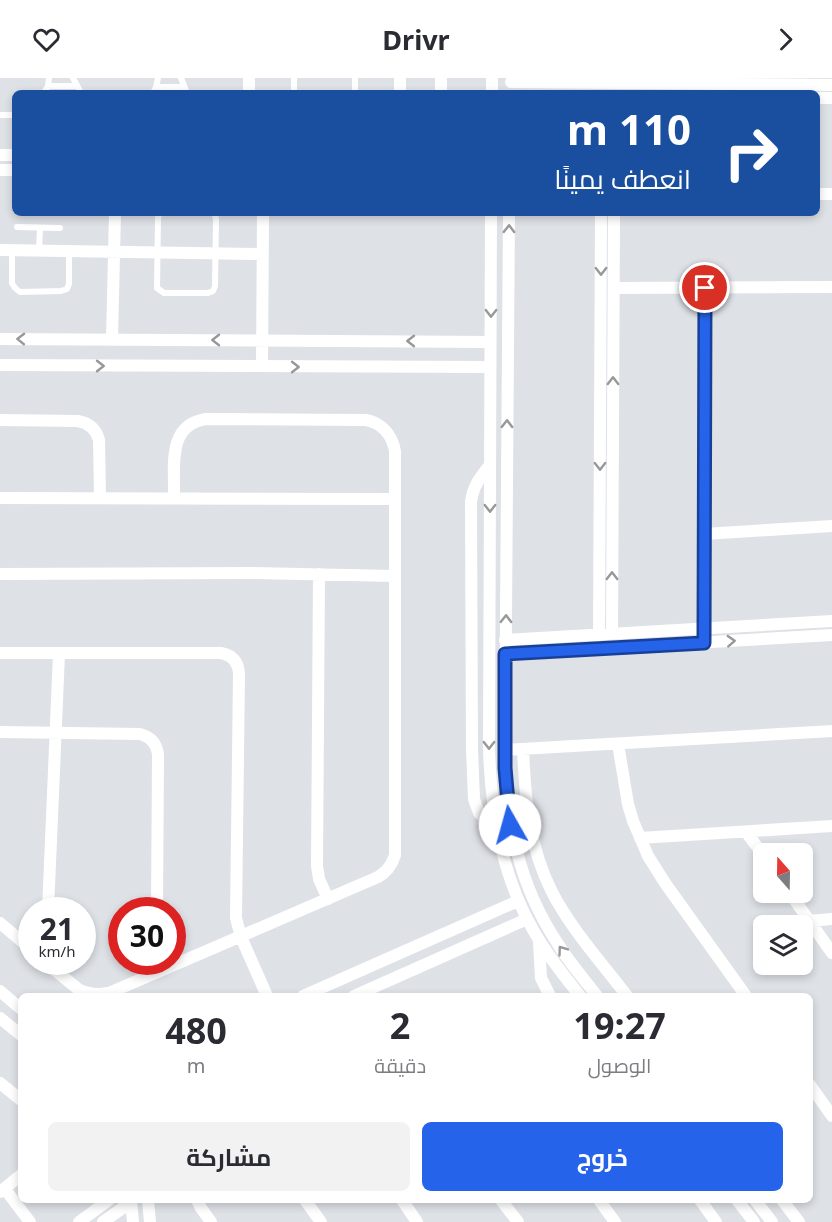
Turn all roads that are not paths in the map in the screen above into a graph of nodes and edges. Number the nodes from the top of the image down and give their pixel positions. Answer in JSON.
{"nodes":[{"id":1,"x":49,"y":78,"type":"edge"},
{"id":2,"x":73,"y":78,"type":"edge"},
{"id":3,"x":158,"y":78,"type":"edge"},
{"id":4,"x":181,"y":78,"type":"edge"},
{"id":5,"x":510,"y":84,"type":"edge"},
{"id":6,"x":832,"y":85,"type":"edge"},
{"id":7,"x":76,"y":86,"type":"junction"},
{"id":8,"x":46,"y":90,"type":"edge"},
{"id":9,"x":79,"y":90,"type":"edge"},
{"id":10,"x":154,"y":90,"type":"edge"},
{"id":11,"x":185,"y":90,"type":"edge"},
{"id":12,"x":115,"y":216,"type":"edge"},
{"id":13,"x":158,"y":216,"type":"edge"},
{"id":14,"x":215,"y":216,"type":"edge"},
{"id":15,"x":263,"y":216,"type":"edge"},
{"id":16,"x":491,"y":216,"type":"edge"},
{"id":17,"x":509,"y":216,"type":"edge"},
{"id":18,"x":601,"y":216,"type":"edge"},
{"id":19,"x":614,"y":216,"type":"edge"},
{"id":20,"x":17,"y":227,"type":"dead end"},
{"id":21,"x":39,"y":228,"type":"junction"},
{"id":22,"x":60,"y":228,"type":"dead end"},
{"id":23,"x":6,"y":250,"type":"edge"},
{"id":24,"x":39,"y":251,"type":"junction"},
{"id":25,"x":69,"y":251,"type":"junction"},
{"id":26,"x":114,"y":252,"type":"junction"},
{"id":27,"x":157,"y":252,"type":"junction"},
{"id":28,"x":216,"y":254,"type":"junction"},
{"id":29,"x":263,"y":254,"type":"junction"},
{"id":30,"x":832,"y":287,"type":"edge"},
{"id":31,"x":614,"y":288,"type":"junction"},
{"id":32,"x":705,"y":288,"type":"junction"},
{"id":33,"x":0,"y":339,"type":"edge"},
{"id":34,"x":112,"y":340,"type":"junction"},
{"id":35,"x":262,"y":340,"type":"junction"},
{"id":36,"x":490,"y":342,"type":"junction"},
{"id":37,"x":0,"y":365,"type":"edge"},
{"id":38,"x":262,"y":366,"type":"junction"},
{"id":39,"x":490,"y":367,"type":"junction"},
{"id":40,"x":0,"y":420,"type":"edge"},
{"id":41,"x":490,"y":465,"type":"junction"},
{"id":42,"x":0,"y":498,"type":"edge"},
{"id":43,"x":100,"y":498,"type":"junction"},
{"id":44,"x":174,"y":498,"type":"junction"},
{"id":45,"x":395,"y":499,"type":"junction"},
{"id":46,"x":832,"y":526,"type":"edge"},
{"id":47,"x":704,"y":534,"type":"junction"},
{"id":48,"x":0,"y":574,"type":"edge"},
{"id":49,"x":319,"y":574,"type":"junction"},
{"id":50,"x":395,"y":576,"type":"junction"},
{"id":51,"x":832,"y":621,"type":"edge"},
{"id":52,"x":704,"y":629,"type":"junction"},
{"id":53,"x":605,"y":634,"type":"junction"},
{"id":54,"x":832,"y":635,"type":"edge"},
{"id":55,"x":505,"y":640,"type":"junction"},
{"id":56,"x":704,"y":643,"type":"junction"},
{"id":57,"x":0,"y":653,"type":"edge"},
{"id":58,"x":59,"y":654,"type":"junction"},
{"id":59,"x":505,"y":654,"type":"junction"},
{"id":60,"x":489,"y":706,"type":"junction"},
{"id":61,"x":505,"y":706,"type":"junction"},
{"id":62,"x":832,"y":731,"type":"edge"},
{"id":63,"x":0,"y":732,"type":"edge"},
{"id":64,"x":56,"y":733,"type":"junction"},
{"id":65,"x":618,"y":744,"type":"junction"},
{"id":66,"x":523,"y":749,"type":"junction"},
{"id":67,"x":505,"y":750,"type":"junction"},
{"id":68,"x":832,"y":826,"type":"edge"},
{"id":69,"x":496,"y":828,"type":"junction"},
{"id":70,"x":746,"y":832,"type":"junction"},
{"id":71,"x":640,"y":838,"type":"junction"},
{"id":72,"x":754,"y":843,"type":"edge"},
{"id":73,"x":49,"y":897,"type":"edge"},
{"id":74,"x":157,"y":897,"type":"edge"},
{"id":75,"x":328,"y":899,"type":"junction"},
{"id":76,"x":518,"y":901,"type":"junction"},
{"id":77,"x":527,"y":920,"type":"junction"},
{"id":78,"x":832,"y":920,"type":"edge"},
{"id":79,"x":813,"y":921,"type":"edge"},
{"id":80,"x":0,"y":923,"type":"edge"},
{"id":81,"x":813,"y":926,"type":"edge"},
{"id":82,"x":241,"y":937,"type":"junction"},
{"id":83,"x":18,"y":938,"type":"edge"},
{"id":84,"x":539,"y":942,"type":"junction"},
{"id":85,"x":832,"y":952,"type":"edge"},
{"id":86,"x":186,"y":957,"type":"edge"},
{"id":87,"x":62,"y":975,"type":"edge"},
{"id":88,"x":145,"y":975,"type":"edge"},
{"id":89,"x":0,"y":991,"type":"edge"},
{"id":90,"x":88,"y":993,"type":"edge"},
{"id":91,"x":104,"y":993,"type":"edge"},
{"id":92,"x":266,"y":993,"type":"edge"},
{"id":93,"x":310,"y":993,"type":"edge"},
{"id":94,"x":361,"y":993,"type":"edge"},
{"id":95,"x":548,"y":993,"type":"edge"},
{"id":96,"x":578,"y":993,"type":"edge"},
{"id":97,"x":595,"y":993,"type":"edge"},
{"id":98,"x":625,"y":993,"type":"edge"},
{"id":99,"x":744,"y":993,"type":"edge"},
{"id":100,"x":18,"y":1006,"type":"edge"},
{"id":101,"x":0,"y":1018,"type":"edge"},
{"id":102,"x":18,"y":1033,"type":"edge"},
{"id":103,"x":2,"y":1089,"type":"edge"},
{"id":104,"x":813,"y":1089,"type":"edge"},
{"id":105,"x":18,"y":1098,"type":"edge"},
{"id":106,"x":832,"y":1116,"type":"edge"},
{"id":107,"x":18,"y":1178,"type":"edge"},
{"id":108,"x":2,"y":1191,"type":"edge"},
{"id":109,"x":104,"y":1203,"type":"edge"},
{"id":110,"x":128,"y":1203,"type":"edge"},
{"id":111,"x":131,"y":1203,"type":"edge"},
{"id":112,"x":148,"y":1203,"type":"edge"},
{"id":113,"x":198,"y":1203,"type":"edge"},
{"id":114,"x":307,"y":1203,"type":"edge"},
{"id":115,"x":404,"y":1203,"type":"edge"},
{"id":116,"x":503,"y":1203,"type":"edge"},
{"id":117,"x":601,"y":1203,"type":"edge"},
{"id":118,"x":702,"y":1203,"type":"edge"},
{"id":119,"x":739,"y":1203,"type":"edge"},
{"id":120,"x":757,"y":1203,"type":"edge"},
{"id":121,"x":784,"y":1203,"type":"edge"},
{"id":122,"x":30,"y":1222,"type":"edge"},
{"id":123,"x":79,"y":1222,"type":"edge"},
{"id":124,"x":104,"y":1222,"type":"edge"},
{"id":125,"x":133,"y":1222,"type":"edge"},
{"id":126,"x":150,"y":1222,"type":"edge"},
{"id":127,"x":211,"y":1222,"type":"edge"},
{"id":128,"x":321,"y":1222,"type":"edge"},
{"id":129,"x":417,"y":1222,"type":"edge"},
{"id":130,"x":518,"y":1222,"type":"edge"},
{"id":131,"x":615,"y":1222,"type":"edge"},
{"id":132,"x":716,"y":1222,"type":"edge"},
{"id":133,"x":754,"y":1222,"type":"edge"},
{"id":134,"x":772,"y":1222,"type":"edge"},
{"id":135,"x":799,"y":1222,"type":"edge"}],
"edges":[{"from":1,"to":8,"type":"lane"},
{"from":2,"to":7,"type":"lane"},
{"from":3,"to":10,"type":"lane"},
{"from":4,"to":11,"type":"lane"},
{"from":5,"to":6,"type":"street"},
{"from":7,"to":8,"type":"lane"},
{"from":7,"to":9,"type":"lane"},
{"from":10,"to":11,"type":"lane"},
{"from":12,"to":26,"type":"street"},
{"from":13,"to":27,"type":"lane"},
{"from":14,"to":28,"type":"lane"},
{"from":15,"to":29,"type":"street"},
{"from":16,"to":36,"type":"street","one_way":true},
{"from":55,"to":17,"type":"street","one_way":true},
{"from":18,"to":53,"type":"street","one_way":true},
{"from":19,"to":31,"type":"street"},
{"from":20,"to":21,"type":"lane"},
{"from":21,"to":22,"type":"lane"},
{"from":21,"to":24,"type":"lane"},
{"from":23,"to":24,"type":"street"},
{"from":23,"to":25,"type":"lane"},
{"from":24,"to":25,"type":"street"},
{"from":25,"to":26,"type":"street"},
{"from":26,"to":27,"type":"street"},
{"from":26,"to":34,"type":"street"},
{"from":27,"to":28,"type":"street"},
{"from":27,"to":28,"type":"lane"},
{"from":28,"to":29,"type":"street"},
{"from":29,"to":35,"type":"street"},
{"from":30,"to":32,"type":"street"},
{"from":31,"to":32,"type":"street"},
{"from":53,"to":31,"type":"street","one_way":true},
{"from":32,"to":47,"type":"street"},
{"from":34,"to":33,"type":"street","one_way":true},
{"from":35,"to":34,"type":"street","one_way":true},
{"from":36,"to":35,"type":"street","one_way":true},
{"from":35,"to":38,"type":"street"},
{"from":36,"to":39,"type":"street"},
{"from":37,"to":38,"type":"street","one_way":true},
{"from":38,"to":39,"type":"street","one_way":true},
{"from":39,"to":41,"type":"street"},
{"from":40,"to":43,"type":"street"},
{"from":41,"to":60,"type":"street","one_way":true},
{"from":41,"to":69,"type":"street"},
{"from":42,"to":43,"type":"street"},
{"from":43,"to":44,"type":"street"},
{"from":44,"to":45,"type":"street"},
{"from":44,"to":45,"type":"street"},
{"from":45,"to":50,"type":"street"},
{"from":46,"to":47,"type":"street"},
{"from":47,"to":52,"type":"street"},
{"from":48,"to":49,"type":"street"},
{"from":49,"to":50,"type":"street"},
{"from":49,"to":75,"type":"street"},
{"from":50,"to":75,"type":"street"},
{"from":51,"to":52,"type":"street"},
{"from":52,"to":53,"type":"street"},
{"from":52,"to":56,"type":"street"},
{"from":53,"to":55,"type":"street"},
{"from":56,"to":54,"type":"street","one_way":true},
{"from":55,"to":59,"type":"street"},
{"from":56,"to":59,"type":"street"},
{"from":57,"to":58,"type":"street"},
{"from":58,"to":64,"type":"street"},
{"from":58,"to":82,"type":"street"},
{"from":59,"to":61,"type":"street"},
{"from":60,"to":61,"type":"street"},
{"from":60,"to":69,"type":"street","one_way":true},
{"from":61,"to":67,"type":"street"},
{"from":62,"to":65,"type":"street"},
{"from":63,"to":64,"type":"street"},
{"from":64,"to":73,"type":"street"},
{"from":64,"to":74,"type":"street"},
{"from":65,"to":66,"type":"street"},
{"from":65,"to":71,"type":"street"},
{"from":66,"to":67,"type":"street"},
{"from":66,"to":98,"type":"street"},
{"from":97,"to":67,"type":"street","one_way":true},
{"from":68,"to":70,"type":"street"},
{"from":69,"to":76,"type":"street"},
{"from":70,"to":71,"type":"street"},
{"from":70,"to":72,"type":"street"},
{"from":71,"to":99,"type":"street"},
{"from":75,"to":82,"type":"street"},
{"from":76,"to":77,"type":"street"},
{"from":76,"to":93,"type":"street"},
{"from":77,"to":84,"type":"street"},
{"from":77,"to":94,"type":"street"},
{"from":78,"to":79,"type":"street"},
{"from":80,"to":83,"type":"street"},
{"from":81,"to":85,"type":"street"},
{"from":82,"to":86,"type":"street"},
{"from":82,"to":92,"type":"street"},
{"from":84,"to":95,"type":"street"},
{"from":84,"to":96,"type":"street"},
{"from":87,"to":90,"type":"street"},
{"from":88,"to":91,"type":"street"},
{"from":89,"to":100,"type":"street"},
{"from":101,"to":102,"type":"street"},
{"from":103,"to":105,"type":"street"},
{"from":104,"to":106,"type":"street"},
{"from":107,"to":108,"type":"street"},
{"from":108,"to":122,"type":"street"},
{"from":109,"to":123,"type":"street"},
{"from":110,"to":124,"type":"street"},
{"from":111,"to":125,"type":"street"},
{"from":112,"to":126,"type":"street"},
{"from":113,"to":127,"type":"street"},
{"from":114,"to":128,"type":"street"},
{"from":115,"to":129,"type":"street"},
{"from":116,"to":130,"type":"street"},
{"from":117,"to":131,"type":"street"},
{"from":118,"to":132,"type":"street"},
{"from":119,"to":133,"type":"street"},
{"from":120,"to":134,"type":"street"},
{"from":121,"to":135,"type":"street"}]}
